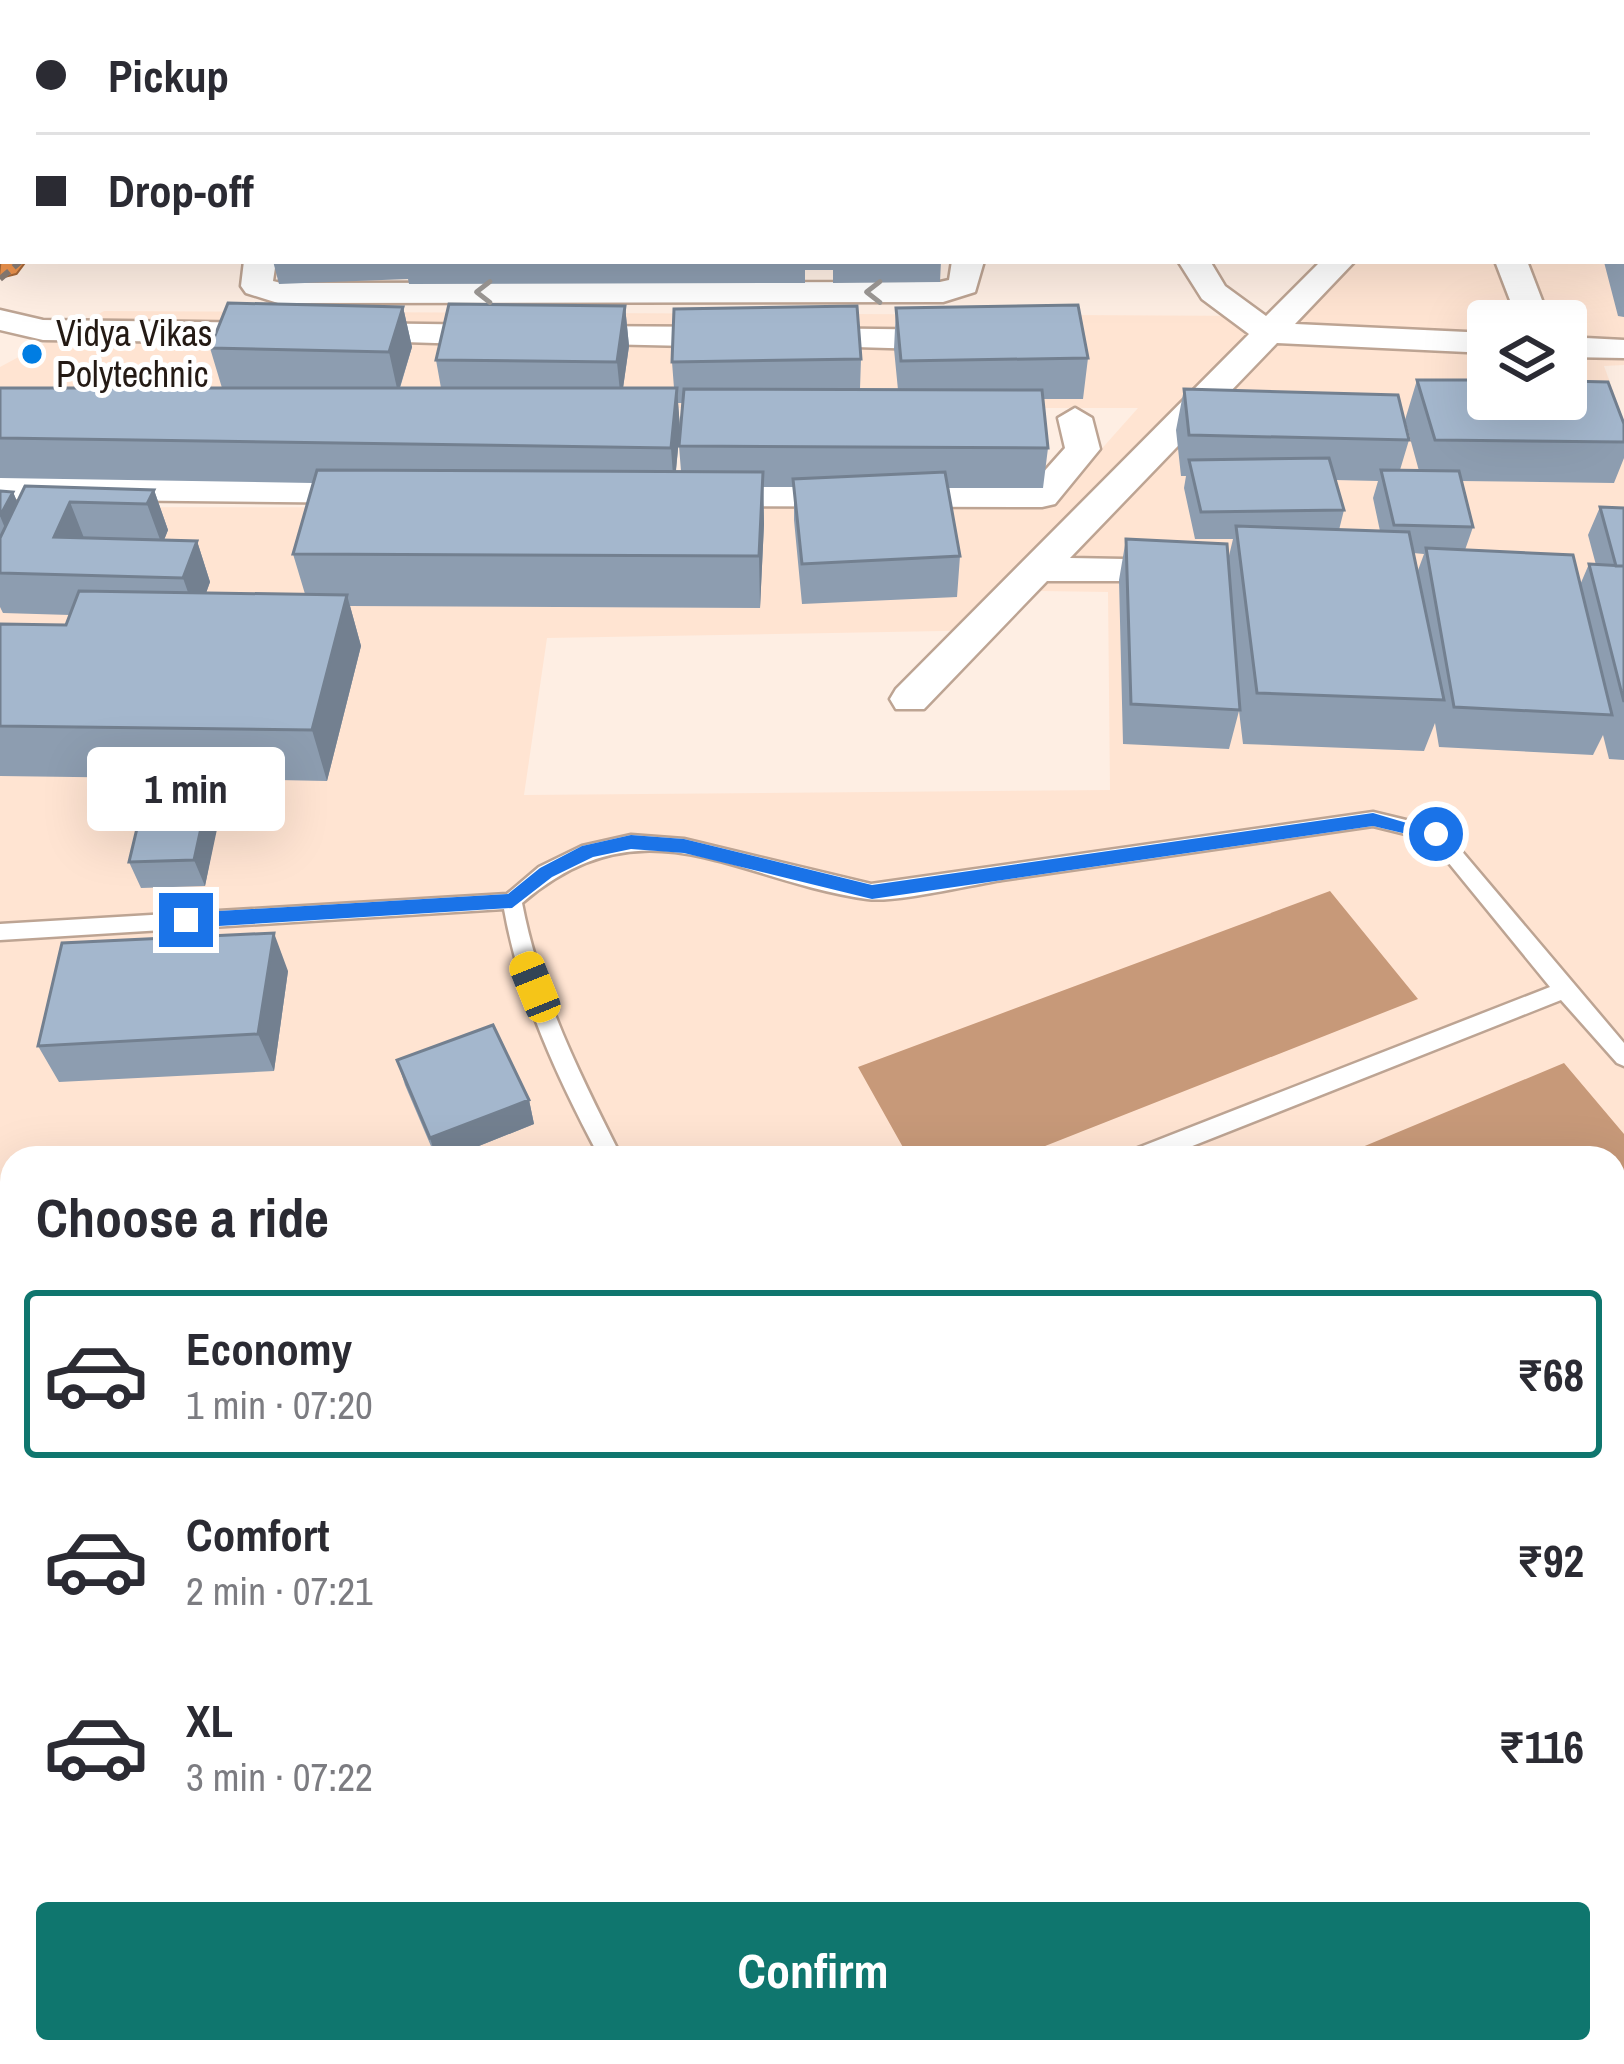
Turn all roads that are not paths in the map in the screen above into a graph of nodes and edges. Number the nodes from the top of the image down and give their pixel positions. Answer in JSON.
{"nodes":[{"id":1,"x":260,"y":264,"type":"edge"},
{"id":2,"x":967,"y":264,"type":"edge"},
{"id":3,"x":1197,"y":264,"type":"edge"},
{"id":4,"x":1336,"y":264,"type":"edge"},
{"id":5,"x":1511,"y":264,"type":"edge"},
{"id":6,"x":1526,"y":300,"type":"edge"},
{"id":7,"x":0,"y":320,"type":"edge"},
{"id":8,"x":1268,"y":333,"type":"junction"},
{"id":9,"x":997,"y":340,"type":"edge"},
{"id":10,"x":1467,"y":342,"type":"edge"},
{"id":11,"x":1587,"y":348,"type":"edge"},
{"id":12,"x":1623,"y":352,"type":"edge"},
{"id":13,"x":1075,"y":418,"type":"dead end"},
{"id":14,"x":0,"y":488,"type":"edge"},
{"id":15,"x":406,"y":492,"type":"edge"},
{"id":16,"x":668,"y":495,"type":"edge"},
{"id":17,"x":1038,"y":569,"type":"junction"},
{"id":18,"x":1222,"y":573,"type":"edge"},
{"id":19,"x":910,"y":699,"type":"dead end"},
{"id":20,"x":512,"y":901,"type":"junction"},
{"id":21,"x":0,"y":932,"type":"edge"},
{"id":22,"x":1564,"y":990,"type":"junction"},
{"id":23,"x":1620,"y":1048,"type":"edge"},
{"id":24,"x":605,"y":1146,"type":"edge"},
{"id":25,"x":1168,"y":1146,"type":"edge"}],
"edges":[{"from":2,"to":1,"type":"street","one_way":true},
{"from":3,"to":8,"type":"street"},
{"from":4,"to":8,"type":"street"},
{"from":5,"to":6,"type":"street"},
{"from":7,"to":9,"type":"street"},
{"from":8,"to":10,"type":"street"},
{"from":8,"to":17,"type":"street"},
{"from":11,"to":12,"type":"street"},
{"from":13,"to":16,"type":"street"},
{"from":14,"to":15,"type":"street"},
{"from":17,"to":18,"type":"street"},
{"from":17,"to":19,"type":"street"},
{"from":20,"to":21,"type":"lane"},
{"from":20,"to":22,"type":"lane"},
{"from":20,"to":24,"type":"lane"},
{"from":22,"to":23,"type":"lane"},
{"from":22,"to":25,"type":"lane"}]}
